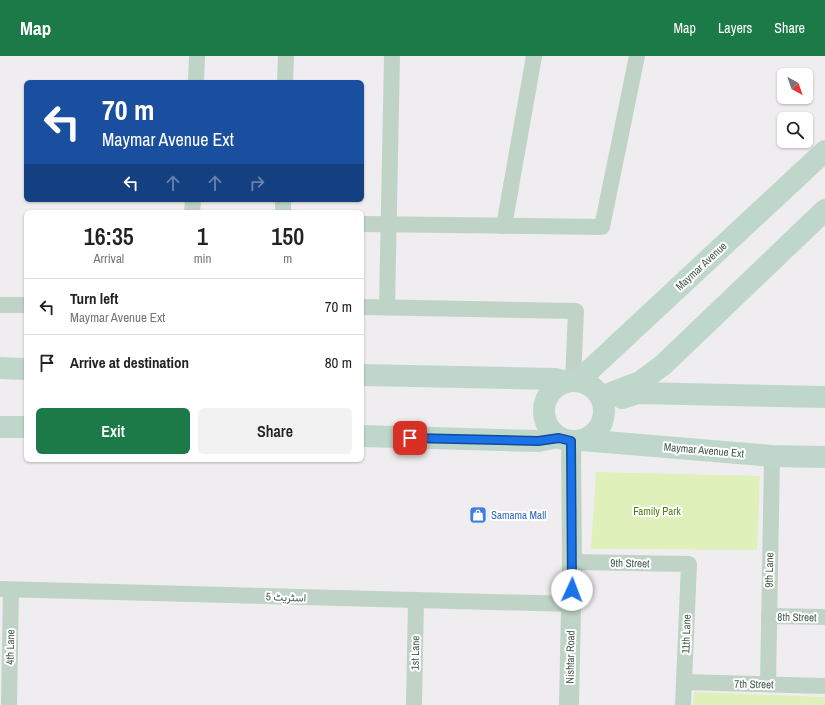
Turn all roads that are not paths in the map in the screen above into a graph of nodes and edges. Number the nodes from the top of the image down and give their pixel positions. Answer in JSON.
{"nodes":[{"id":1,"x":197,"y":56,"type":"edge"},
{"id":2,"x":286,"y":56,"type":"edge"},
{"id":3,"x":392,"y":56,"type":"edge"},
{"id":4,"x":534,"y":56,"type":"edge"},
{"id":5,"x":637,"y":56,"type":"edge"},
{"id":6,"x":196,"y":80,"type":"edge"},
{"id":7,"x":285,"y":80,"type":"edge"},
{"id":8,"x":825,"y":151,"type":"edge"},
{"id":9,"x":825,"y":210,"type":"edge"},
{"id":10,"x":364,"y":224,"type":"edge"},
{"id":11,"x":389,"y":225,"type":"junction"},
{"id":12,"x":504,"y":226,"type":"junction"},
{"id":13,"x":0,"y":305,"type":"edge"},
{"id":14,"x":24,"y":305,"type":"edge"},
{"id":15,"x":364,"y":307,"type":"edge"},
{"id":16,"x":388,"y":307,"type":"junction"},
{"id":17,"x":0,"y":368,"type":"edge"},
{"id":18,"x":24,"y":369,"type":"edge"},
{"id":19,"x":364,"y":375,"type":"edge"},
{"id":20,"x":572,"y":381,"type":"junction"},
{"id":21,"x":825,"y":397,"type":"edge"},
{"id":22,"x":602,"y":400,"type":"junction"},
{"id":23,"x":0,"y":427,"type":"edge"},
{"id":24,"x":24,"y":427,"type":"edge"},
{"id":25,"x":364,"y":436,"type":"edge"},
{"id":26,"x":571,"y":440,"type":"junction"},
{"id":27,"x":772,"y":456,"type":"junction"},
{"id":28,"x":825,"y":457,"type":"edge"},
{"id":29,"x":572,"y":562,"type":"junction"},
{"id":30,"x":689,"y":564,"type":"joint"},
{"id":31,"x":5,"y":589,"type":"edge"},
{"id":32,"x":416,"y":600,"type":"junction"},
{"id":33,"x":571,"y":604,"type":"junction"},
{"id":34,"x":768,"y":616,"type":"junction"},
{"id":35,"x":825,"y":617,"type":"edge"},
{"id":36,"x":684,"y":682,"type":"junction"},
{"id":37,"x":768,"y":684,"type":"junction"},
{"id":38,"x":825,"y":686,"type":"edge"},
{"id":39,"x":9,"y":705,"type":"edge"},
{"id":40,"x":414,"y":705,"type":"edge"},
{"id":41,"x":569,"y":705,"type":"edge"},
{"id":42,"x":683,"y":705,"type":"edge"}],
"edges":[{"from":1,"to":6,"type":"street"},
{"from":2,"to":7,"type":"street"},
{"from":3,"to":11,"type":"street"},
{"from":4,"to":12,"type":"street"},
{"from":5,"to":12,"type":"street"},
{"from":8,"to":20,"type":"main road","name":"Maymar Avenue"},
{"from":9,"to":22,"type":"main road"},
{"from":10,"to":11,"type":"street"},
{"from":11,"to":12,"type":"street"},
{"from":11,"to":16,"type":"street"},
{"from":13,"to":14,"type":"street"},
{"from":15,"to":16,"type":"street"},
{"from":16,"to":20,"type":"street"},
{"from":17,"to":18,"type":"main road"},
{"from":19,"to":20,"type":"main road"},
{"from":20,"to":22,"type":"main road"},
{"from":20,"to":26,"type":"main road"},
{"from":21,"to":22,"type":"main road"},
{"from":22,"to":26,"type":"main road"},
{"from":23,"to":24,"type":"main road"},
{"from":25,"to":26,"type":"main road","name":"Maymar Avenue Ext"},
{"from":26,"to":27,"type":"main road","name":"Maymar Avenue Ext"},
{"from":26,"to":29,"type":"street","name":"Nishtar Road"},
{"from":27,"to":28,"type":"main road","name":"Maymar Avenue Ext"},
{"from":27,"to":34,"type":"street","name":"9th Lane"},
{"from":29,"to":30,"type":"street","name":"9th Street"},
{"from":29,"to":33,"type":"street","name":"Nishtar Road"},
{"from":30,"to":36,"type":"street","name":"11th Lane"},
{"from":31,"to":32,"type":"street","name":"اسٹریٹ 5"},
{"from":31,"to":39,"type":"street","name":"4th Lane"},
{"from":32,"to":33,"type":"street","name":"اسٹریٹ 5"},
{"from":32,"to":40,"type":"street","name":"1st Lane"},
{"from":33,"to":41,"type":"street","name":"Nishtar Road"},
{"from":34,"to":35,"type":"street","name":"8th Street"},
{"from":34,"to":37,"type":"street","name":"9th Lane"},
{"from":36,"to":37,"type":"street","name":"7th Street"},
{"from":36,"to":42,"type":"street","name":"11th Lane"},
{"from":37,"to":38,"type":"street","name":"7th Street"}]}
